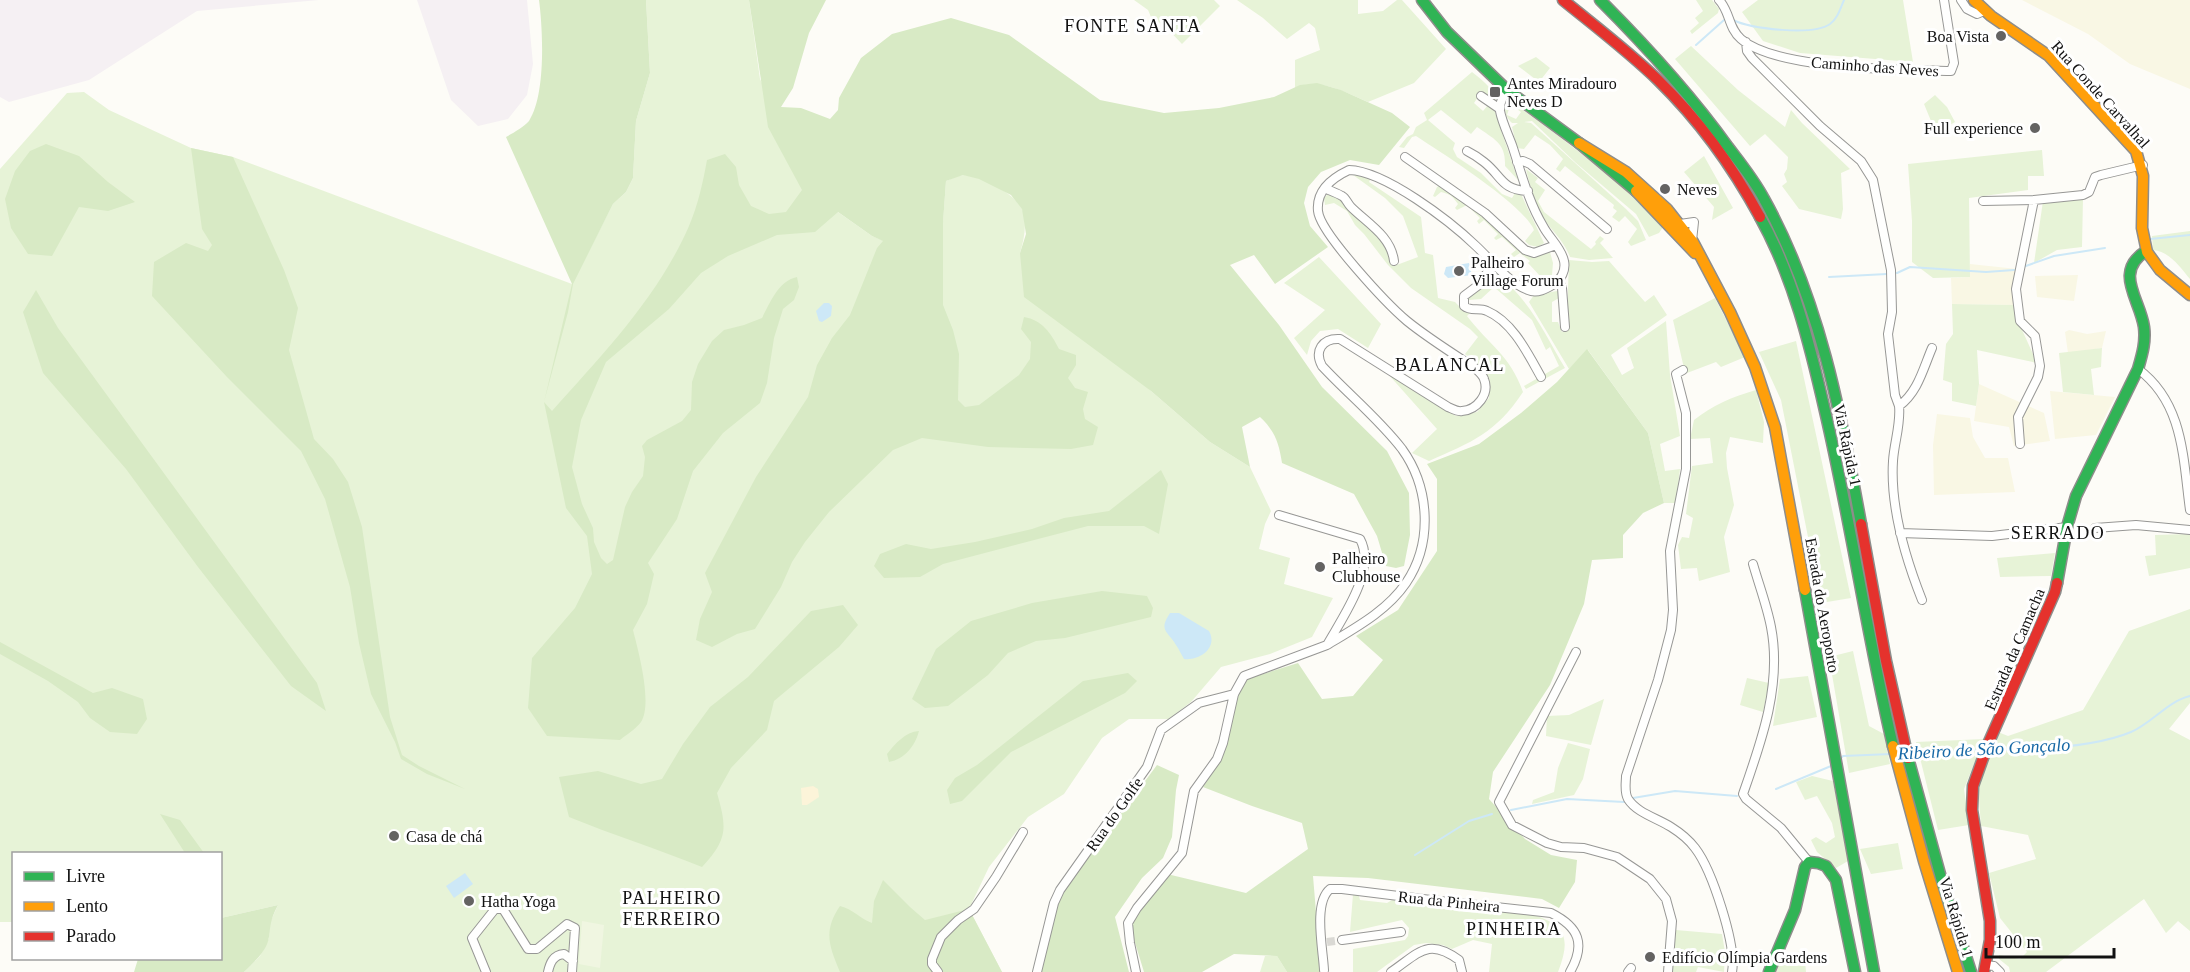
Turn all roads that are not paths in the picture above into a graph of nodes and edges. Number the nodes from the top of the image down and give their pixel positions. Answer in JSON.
{"nodes":[{"id":1,"x":1422,"y":0,"type":"edge"},
{"id":2,"x":1563,"y":0,"type":"edge"},
{"id":3,"x":1600,"y":0,"type":"edge"},
{"id":4,"x":1719,"y":0,"type":"edge"},
{"id":5,"x":1944,"y":0,"type":"edge"},
{"id":6,"x":1961,"y":0,"type":"edge"},
{"id":7,"x":1974,"y":0,"type":"edge"},
{"id":8,"x":1984,"y":11,"type":"junction"},
{"id":9,"x":1746,"y":42,"type":"junction"},
{"id":10,"x":1507,"y":90,"type":"junction"},
{"id":11,"x":1481,"y":96,"type":"dead end"},
{"id":12,"x":1500,"y":109,"type":"junction"},
{"id":13,"x":1579,"y":143,"type":"junction"},
{"id":14,"x":1467,"y":151,"type":"dead end"},
{"id":15,"x":1405,"y":158,"type":"dead end"},
{"id":16,"x":1517,"y":162,"type":"junction"},
{"id":17,"x":2143,"y":165,"type":"junction"},
{"id":18,"x":1324,"y":188,"type":"junction"},
{"id":19,"x":1528,"y":191,"type":"junction"},
{"id":20,"x":1645,"y":199,"type":"junction"},
{"id":21,"x":2034,"y":200,"type":"junction"},
{"id":22,"x":1983,"y":201,"type":"dead end"},
{"id":23,"x":1680,"y":224,"type":"junction"},
{"id":24,"x":1607,"y":230,"type":"dead end"},
{"id":25,"x":1692,"y":241,"type":"junction"},
{"id":26,"x":1556,"y":245,"type":"junction"},
{"id":27,"x":2146,"y":251,"type":"junction"},
{"id":28,"x":1699,"y":258,"type":"junction"},
{"id":29,"x":1394,"y":261,"type":"dead end"},
{"id":30,"x":1493,"y":263,"type":"junction"},
{"id":31,"x":1559,"y":281,"type":"junction"},
{"id":32,"x":2190,"y":295,"type":"edge"},
{"id":33,"x":1565,"y":327,"type":"dead end"},
{"id":34,"x":1932,"y":348,"type":"dead end"},
{"id":35,"x":2138,"y":369,"type":"junction"},
{"id":36,"x":1683,"y":370,"type":"dead end"},
{"id":37,"x":1541,"y":377,"type":"dead end"},
{"id":38,"x":1899,"y":406,"type":"junction"},
{"id":39,"x":2020,"y":444,"type":"dead end"},
{"id":40,"x":2190,"y":510,"type":"edge"},
{"id":41,"x":1279,"y":515,"type":"dead end"},
{"id":42,"x":2067,"y":527,"type":"junction"},
{"id":43,"x":2095,"y":528,"type":"dead end"},
{"id":44,"x":2190,"y":530,"type":"edge"},
{"id":45,"x":1900,"y":532,"type":"junction"},
{"id":46,"x":1753,"y":564,"type":"dead end"},
{"id":47,"x":1922,"y":600,"type":"dead end"},
{"id":48,"x":1327,"y":645,"type":"junction"},
{"id":49,"x":1576,"y":652,"type":"dead end"},
{"id":50,"x":1234,"y":694,"type":"junction"},
{"id":51,"x":1023,"y":832,"type":"dead end"},
{"id":52,"x":1809,"y":862,"type":"junction"},
{"id":53,"x":1401,"y":932,"type":"dead end"},
{"id":54,"x":1342,"y":940,"type":"tunnel mouth"},
{"id":55,"x":573,"y":961,"type":"junction"},
{"id":56,"x":1984,"y":969,"type":"edge"},
{"id":57,"x":1324,"y":970,"type":"dead end"},
{"id":58,"x":486,"y":972,"type":"edge"},
{"id":59,"x":548,"y":972,"type":"edge"},
{"id":60,"x":572,"y":972,"type":"edge"},
{"id":61,"x":938,"y":972,"type":"edge"},
{"id":62,"x":1037,"y":972,"type":"edge"},
{"id":63,"x":1136,"y":972,"type":"edge"},
{"id":64,"x":1391,"y":972,"type":"edge"},
{"id":65,"x":1462,"y":972,"type":"edge"},
{"id":66,"x":1570,"y":972,"type":"edge"},
{"id":67,"x":1668,"y":972,"type":"edge"},
{"id":68,"x":1732,"y":972,"type":"edge"},
{"id":69,"x":1769,"y":972,"type":"edge"},
{"id":70,"x":1855,"y":972,"type":"edge"},
{"id":71,"x":1874,"y":972,"type":"edge"},
{"id":72,"x":1958,"y":972,"type":"edge"},
{"id":73,"x":1971,"y":972,"type":"edge"},
{"id":74,"x":2000,"y":972,"type":"edge"}],
"edges":[{"from":1,"to":10,"type":"main road","name":"Estrada do Aeroporto"},
{"from":2,"to":72,"type":"main road","name":"Via Rápida 1"},
{"from":3,"to":73,"type":"main road","name":"Via Rápida 1"},
{"from":4,"to":9,"type":"street"},
{"from":5,"to":9,"type":"street","name":"Caminho das Neves"},
{"from":6,"to":8,"type":"street"},
{"from":7,"to":8,"type":"main road","name":"Rua Conde Carvalhal"},
{"from":8,"to":17,"type":"main road","name":"Rua Conde Carvalhal"},
{"from":9,"to":38,"type":"street"},
{"from":10,"to":12,"type":"street"},
{"from":10,"to":13,"type":"main road","name":"Estrada do Aeroporto"},
{"from":11,"to":12,"type":"street"},
{"from":12,"to":16,"type":"street"},
{"from":13,"to":20,"type":"main road","name":"Estrada do Aeroporto"},
{"from":13,"to":23,"type":"main road","name":"Estrada do Aeroporto"},
{"from":14,"to":19,"type":"street"},
{"from":15,"to":26,"type":"street"},
{"from":16,"to":19,"type":"street"},
{"from":16,"to":24,"type":"street"},
{"from":17,"to":21,"type":"street"},
{"from":17,"to":27,"type":"main road","name":"Rua Conde Carvalhal"},
{"from":18,"to":29,"type":"street"},
{"from":18,"to":30,"type":"street"},
{"from":18,"to":48,"type":"street"},
{"from":19,"to":26,"type":"street"},
{"from":20,"to":23,"type":"main road"},
{"from":20,"to":28,"type":"main road","name":"Estrada do Aeroporto"},
{"from":21,"to":22,"type":"street"},
{"from":21,"to":39,"type":"street"},
{"from":23,"to":25,"type":"main road","name":"Estrada do Aeroporto"},
{"from":23,"to":25,"type":"street"},
{"from":25,"to":28,"type":"main road","name":"Estrada do Aeroporto"},
{"from":26,"to":31,"type":"street"},
{"from":27,"to":32,"type":"main road"},
{"from":27,"to":35,"type":"main road","name":"Estrada da Camacha"},
{"from":28,"to":71,"type":"main road","name":"Estrada do Aeroporto"},
{"from":30,"to":31,"type":"street"},
{"from":30,"to":37,"type":"street"},
{"from":31,"to":33,"type":"street"},
{"from":34,"to":38,"type":"street"},
{"from":35,"to":40,"type":"street"},
{"from":35,"to":42,"type":"main road","name":"Estrada da Camacha"},
{"from":36,"to":68,"type":"street"},
{"from":38,"to":45,"type":"street"},
{"from":41,"to":48,"type":"street"},
{"from":42,"to":45,"type":"street"},
{"from":42,"to":56,"type":"main road","name":"Estrada da Camacha"},
{"from":43,"to":44,"type":"street"},
{"from":45,"to":47,"type":"street"},
{"from":46,"to":52,"type":"street"},
{"from":48,"to":50,"type":"street"},
{"from":49,"to":67,"type":"street"},
{"from":50,"to":62,"type":"street","name":"Rua do Golfe"},
{"from":50,"to":63,"type":"street"},
{"from":51,"to":61,"type":"street"},
{"from":52,"to":69,"type":"main road"},
{"from":52,"to":70,"type":"main road"},
{"from":53,"to":54,"type":"street"},
{"from":55,"to":58,"type":"street"},
{"from":55,"to":59,"type":"street"},
{"from":55,"to":60,"type":"street"},
{"from":56,"to":74,"type":"street"},
{"from":57,"to":66,"type":"street","name":"Rua da Pinheira"},
{"from":64,"to":65,"type":"street"}]}
